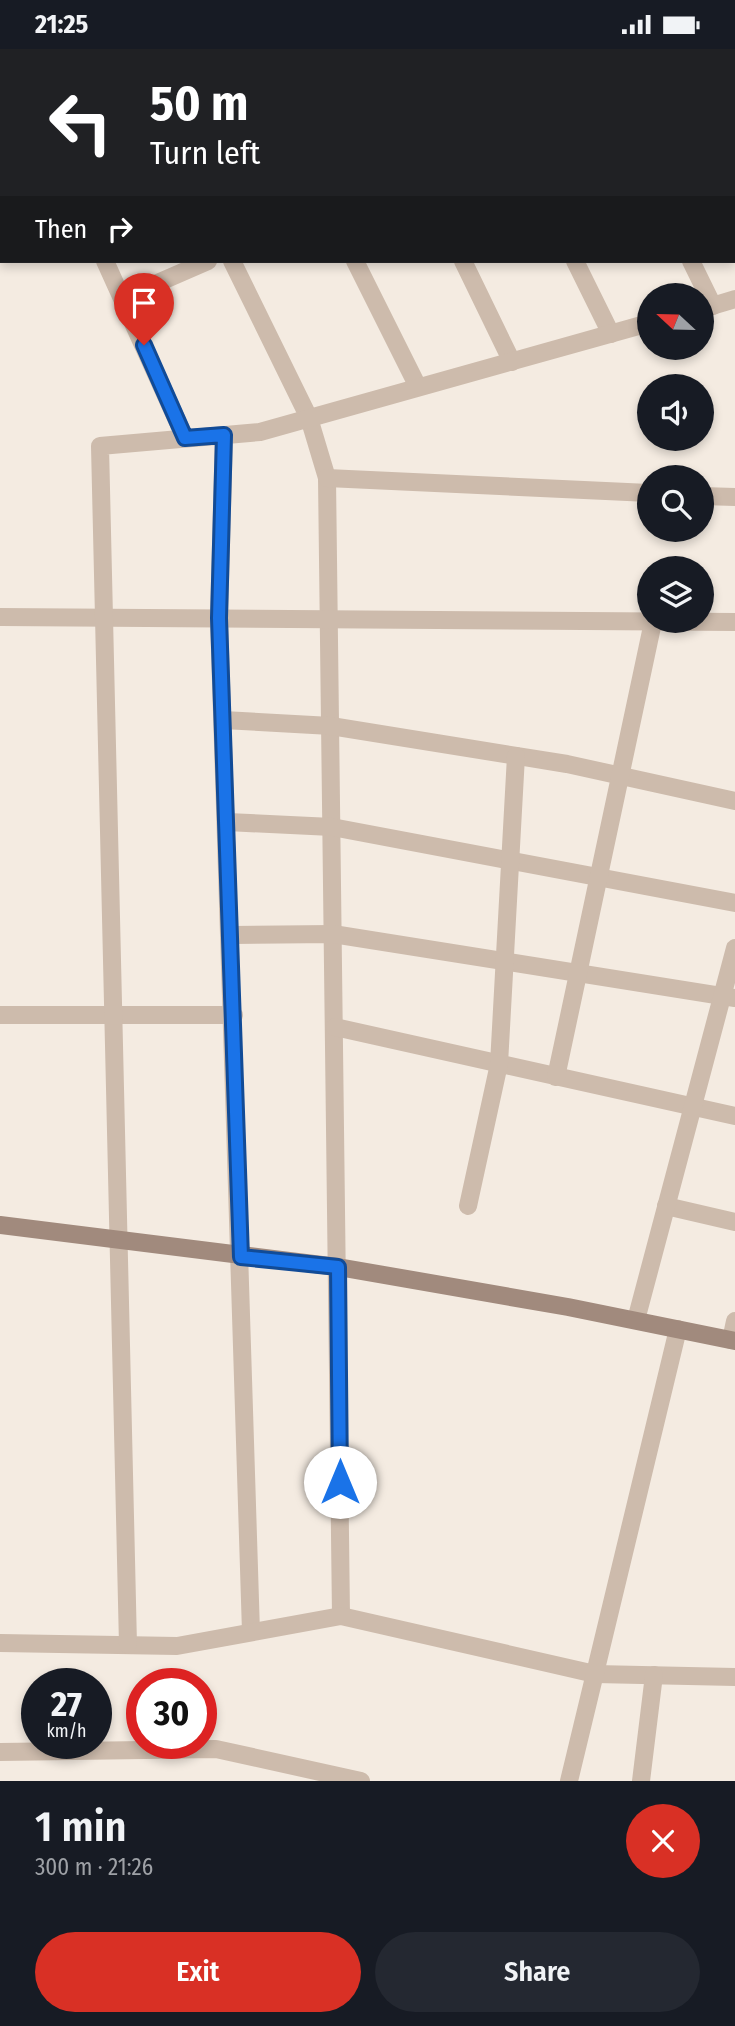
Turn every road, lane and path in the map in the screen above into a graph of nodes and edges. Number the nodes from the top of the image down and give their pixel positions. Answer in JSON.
{"nodes":[{"id":1,"x":106,"y":263,"type":"edge"},
{"id":2,"x":203,"y":263,"type":"edge"},
{"id":3,"x":233,"y":263,"type":"edge"},
{"id":4,"x":356,"y":263,"type":"edge"},
{"id":5,"x":464,"y":263,"type":"edge"},
{"id":6,"x":576,"y":263,"type":"edge"},
{"id":7,"x":692,"y":263,"type":"edge"},
{"id":8,"x":699,"y":283,"type":"edge"},
{"id":9,"x":123,"y":298,"type":"junction"},
{"id":10,"x":735,"y":299,"type":"edge"},
{"id":11,"x":714,"y":305,"type":"edge"},
{"id":12,"x":637,"y":326,"type":"edge"},
{"id":13,"x":611,"y":334,"type":"junction"},
{"id":14,"x":512,"y":362,"type":"junction"},
{"id":15,"x":418,"y":387,"type":"junction"},
{"id":16,"x":309,"y":418,"type":"junction"},
{"id":17,"x":224,"y":435,"type":"junction"},
{"id":18,"x":185,"y":438,"type":"junction"},
{"id":19,"x":327,"y":478,"type":"junction"},
{"id":20,"x":637,"y":492,"type":"edge"},
{"id":21,"x":714,"y":497,"type":"edge"},
{"id":22,"x":735,"y":498,"type":"edge"},
{"id":23,"x":0,"y":617,"type":"edge"},
{"id":24,"x":102,"y":617,"type":"junction"},
{"id":25,"x":219,"y":618,"type":"junction"},
{"id":26,"x":329,"y":619,"type":"junction"},
{"id":27,"x":637,"y":622,"type":"edge"},
{"id":28,"x":714,"y":622,"type":"edge"},
{"id":29,"x":735,"y":622,"type":"edge"},
{"id":30,"x":651,"y":633,"type":"edge"},
{"id":31,"x":223,"y":720,"type":"junction"},
{"id":32,"x":331,"y":726,"type":"junction"},
{"id":33,"x":516,"y":755,"type":"junction"},
{"id":34,"x":620,"y":776,"type":"junction"},
{"id":35,"x":735,"y":801,"type":"edge"},
{"id":36,"x":227,"y":822,"type":"junction"},
{"id":37,"x":332,"y":827,"type":"junction"},
{"id":38,"x":510,"y":861,"type":"junction"},
{"id":39,"x":599,"y":877,"type":"junction"},
{"id":40,"x":735,"y":903,"type":"edge"},
{"id":41,"x":333,"y":934,"type":"junction"},
{"id":42,"x":231,"y":936,"type":"junction"},
{"id":43,"x":735,"y":948,"type":"edge"},
{"id":44,"x":505,"y":961,"type":"junction"},
{"id":45,"x":578,"y":973,"type":"junction"},
{"id":46,"x":728,"y":997,"type":"edge"},
{"id":47,"x":0,"y":1015,"type":"edge"},
{"id":48,"x":112,"y":1015,"type":"junction"},
{"id":49,"x":234,"y":1015,"type":"junction"},
{"id":50,"x":335,"y":1027,"type":"junction"},
{"id":51,"x":499,"y":1064,"type":"junction"},
{"id":52,"x":556,"y":1077,"type":"junction"},
{"id":53,"x":692,"y":1107,"type":"junction"},
{"id":54,"x":735,"y":1116,"type":"edge"},
{"id":55,"x":468,"y":1206,"type":"dead end"},
{"id":56,"x":666,"y":1206,"type":"junction"},
{"id":57,"x":735,"y":1222,"type":"edge"},
{"id":58,"x":0,"y":1225,"type":"edge"},
{"id":59,"x":118,"y":1240,"type":"junction"},
{"id":60,"x":241,"y":1257,"type":"junction"},
{"id":61,"x":338,"y":1267,"type":"junction"},
{"id":62,"x":636,"y":1320,"type":"junction"},
{"id":63,"x":735,"y":1321,"type":"edge"},
{"id":64,"x":678,"y":1329,"type":"junction"},
{"id":65,"x":733,"y":1340,"type":"edge"},
{"id":66,"x":341,"y":1616,"type":"junction"},
{"id":67,"x":251,"y":1632,"type":"junction"},
{"id":68,"x":0,"y":1643,"type":"edge"},
{"id":69,"x":128,"y":1645,"type":"junction"},
{"id":70,"x":595,"y":1674,"type":"junction"},
{"id":71,"x":654,"y":1675,"type":"junction"},
{"id":72,"x":735,"y":1677,"type":"edge"},
{"id":73,"x":0,"y":1752,"type":"edge"},
{"id":74,"x":361,"y":1781,"type":"edge"},
{"id":75,"x":569,"y":1781,"type":"edge"},
{"id":76,"x":641,"y":1781,"type":"edge"}],
"edges":[{"from":1,"to":9,"type":"street"},
{"from":2,"to":9,"type":"street"},
{"from":3,"to":16,"type":"street"},
{"from":4,"to":15,"type":"street"},
{"from":5,"to":14,"type":"street"},
{"from":6,"to":13,"type":"street"},
{"from":7,"to":8,"type":"street"},
{"from":9,"to":18,"type":"street"},
{"from":10,"to":11,"type":"street"},
{"from":12,"to":13,"type":"street"},
{"from":13,"to":14,"type":"street"},
{"from":14,"to":15,"type":"street"},
{"from":15,"to":16,"type":"street"},
{"from":16,"to":17,"type":"street"},
{"from":16,"to":19,"type":"street"},
{"from":17,"to":18,"type":"street"},
{"from":17,"to":25,"type":"street"},
{"from":18,"to":24,"type":"street"},
{"from":19,"to":20,"type":"street"},
{"from":19,"to":26,"type":"street"},
{"from":21,"to":22,"type":"street"},
{"from":23,"to":24,"type":"street"},
{"from":24,"to":25,"type":"street"},
{"from":24,"to":48,"type":"street"},
{"from":25,"to":26,"type":"street"},
{"from":25,"to":31,"type":"street"},
{"from":26,"to":27,"type":"street"},
{"from":26,"to":32,"type":"street"},
{"from":28,"to":29,"type":"street"},
{"from":30,"to":34,"type":"street"},
{"from":31,"to":32,"type":"street"},
{"from":31,"to":36,"type":"street"},
{"from":32,"to":33,"type":"street"},
{"from":32,"to":37,"type":"street"},
{"from":33,"to":34,"type":"street"},
{"from":33,"to":38,"type":"street"},
{"from":34,"to":35,"type":"street"},
{"from":34,"to":39,"type":"street"},
{"from":36,"to":37,"type":"street"},
{"from":36,"to":42,"type":"street"},
{"from":37,"to":38,"type":"street"},
{"from":37,"to":41,"type":"street"},
{"from":38,"to":39,"type":"street"},
{"from":38,"to":44,"type":"street"},
{"from":39,"to":40,"type":"street"},
{"from":39,"to":45,"type":"street"},
{"from":41,"to":42,"type":"street"},
{"from":41,"to":44,"type":"street"},
{"from":41,"to":50,"type":"street"},
{"from":42,"to":49,"type":"street"},
{"from":43,"to":46,"type":"street"},
{"from":44,"to":45,"type":"street"},
{"from":44,"to":51,"type":"street"},
{"from":45,"to":46,"type":"street"},
{"from":45,"to":52,"type":"street"},
{"from":46,"to":53,"type":"street"},
{"from":47,"to":48,"type":"street"},
{"from":48,"to":49,"type":"street"},
{"from":48,"to":59,"type":"street"},
{"from":49,"to":60,"type":"street"},
{"from":50,"to":51,"type":"street"},
{"from":50,"to":61,"type":"street"},
{"from":51,"to":52,"type":"street"},
{"from":51,"to":55,"type":"street"},
{"from":52,"to":53,"type":"street"},
{"from":53,"to":54,"type":"street"},
{"from":53,"to":56,"type":"street"},
{"from":56,"to":57,"type":"street"},
{"from":56,"to":62,"type":"street"},
{"from":58,"to":59,"type":"main road"},
{"from":59,"to":60,"type":"main road"},
{"from":59,"to":69,"type":"street"},
{"from":60,"to":61,"type":"main road"},
{"from":60,"to":67,"type":"street"},
{"from":61,"to":62,"type":"main road"},
{"from":61,"to":66,"type":"street"},
{"from":62,"to":64,"type":"main road"},
{"from":63,"to":65,"type":"street"},
{"from":64,"to":65,"type":"main road"},
{"from":64,"to":70,"type":"street"},
{"from":66,"to":67,"type":"street"},
{"from":66,"to":70,"type":"street"},
{"from":67,"to":69,"type":"street"},
{"from":68,"to":69,"type":"street"},
{"from":70,"to":71,"type":"street"},
{"from":70,"to":75,"type":"street"},
{"from":71,"to":72,"type":"street"},
{"from":71,"to":76,"type":"street"},
{"from":73,"to":74,"type":"street"}]}
